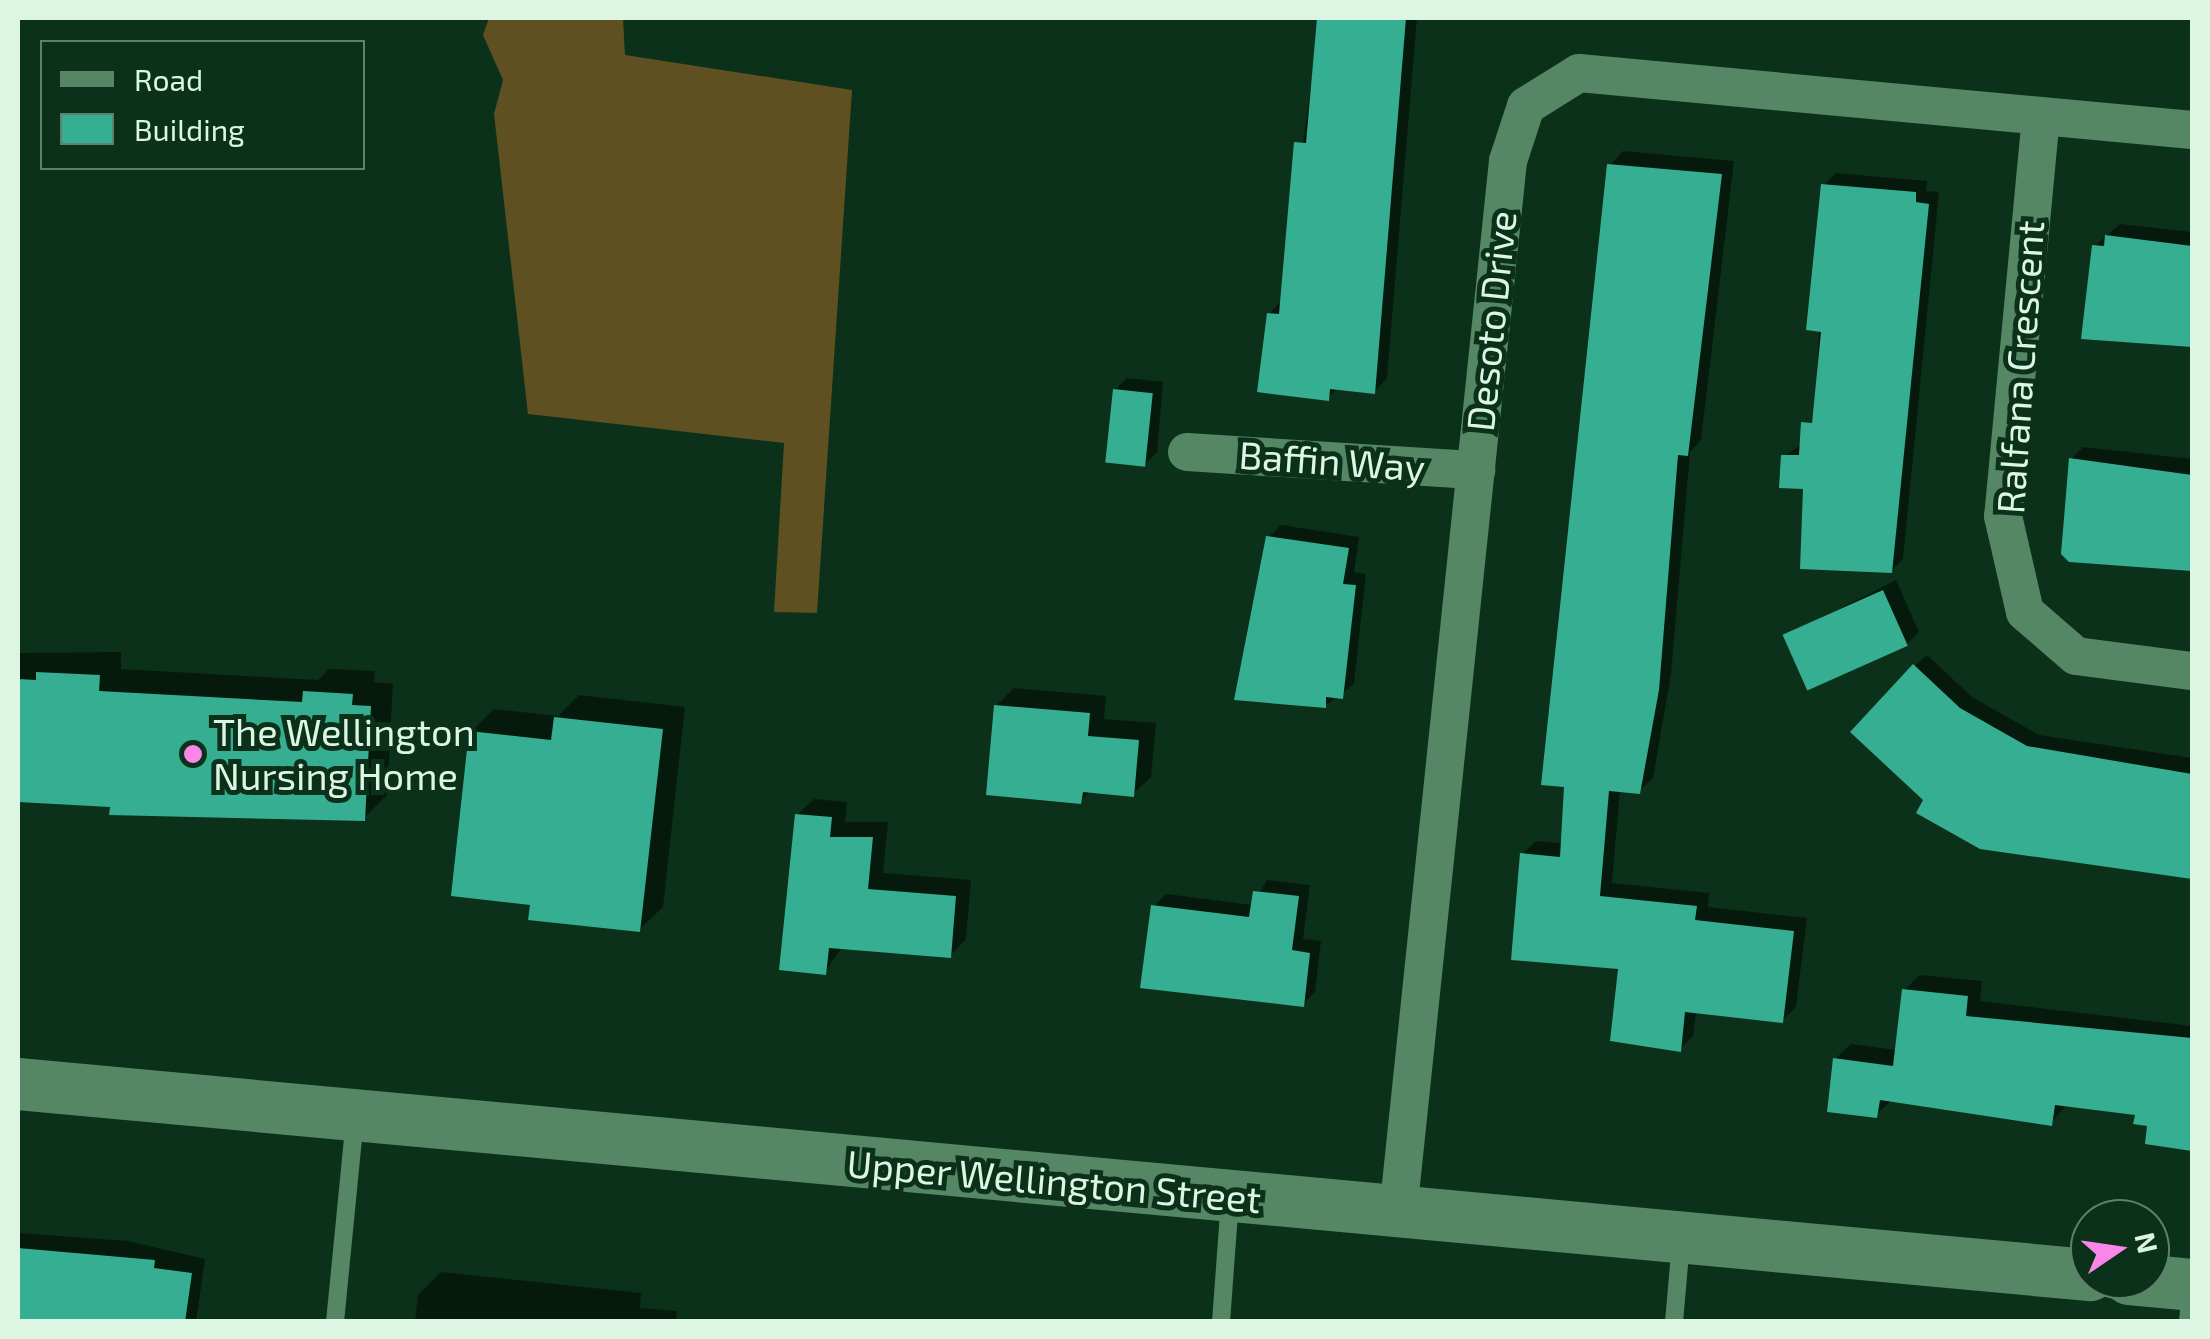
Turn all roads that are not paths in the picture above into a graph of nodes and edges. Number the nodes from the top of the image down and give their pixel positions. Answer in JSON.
{"nodes":[{"id":1,"x":2041,"y":116,"type":"junction"},
{"id":2,"x":2192,"y":130,"type":"edge"},
{"id":3,"x":1188,"y":452,"type":"dead end"},
{"id":4,"x":1476,"y":470,"type":"junction"},
{"id":5,"x":2192,"y":670,"type":"edge"},
{"id":6,"x":18,"y":1084,"type":"edge"},
{"id":7,"x":354,"y":1118,"type":"junction"},
{"id":8,"x":1230,"y":1197,"type":"junction"},
{"id":9,"x":1398,"y":1213,"type":"junction"},
{"id":10,"x":1682,"y":1238,"type":"junction"},
{"id":11,"x":2070,"y":1274,"type":"edge"},
{"id":12,"x":336,"y":1322,"type":"edge"},
{"id":13,"x":1221,"y":1322,"type":"edge"},
{"id":14,"x":1674,"y":1322,"type":"edge"}],
"edges":[{"from":1,"to":2,"type":"street","name":"Desoto Drive"},
{"from":1,"to":4,"type":"street","name":"Desoto Drive"},
{"from":1,"to":5,"type":"street","name":"Ralfana Crescent"},
{"from":3,"to":4,"type":"street","name":"Baffin Way"},
{"from":4,"to":9,"type":"street","name":"Desoto Drive"},
{"from":6,"to":7,"type":"main road","name":"Upper Wellington Street"},
{"from":7,"to":8,"type":"main road","name":"Upper Wellington Street"},
{"from":7,"to":12,"type":"lane"},
{"from":8,"to":9,"type":"main road","name":"Upper Wellington Street"},
{"from":8,"to":13,"type":"lane"},
{"from":9,"to":10,"type":"main road","name":"Upper Wellington Street"},
{"from":10,"to":11,"type":"main road","name":"Upper Wellington Street"},
{"from":10,"to":14,"type":"lane"}]}
